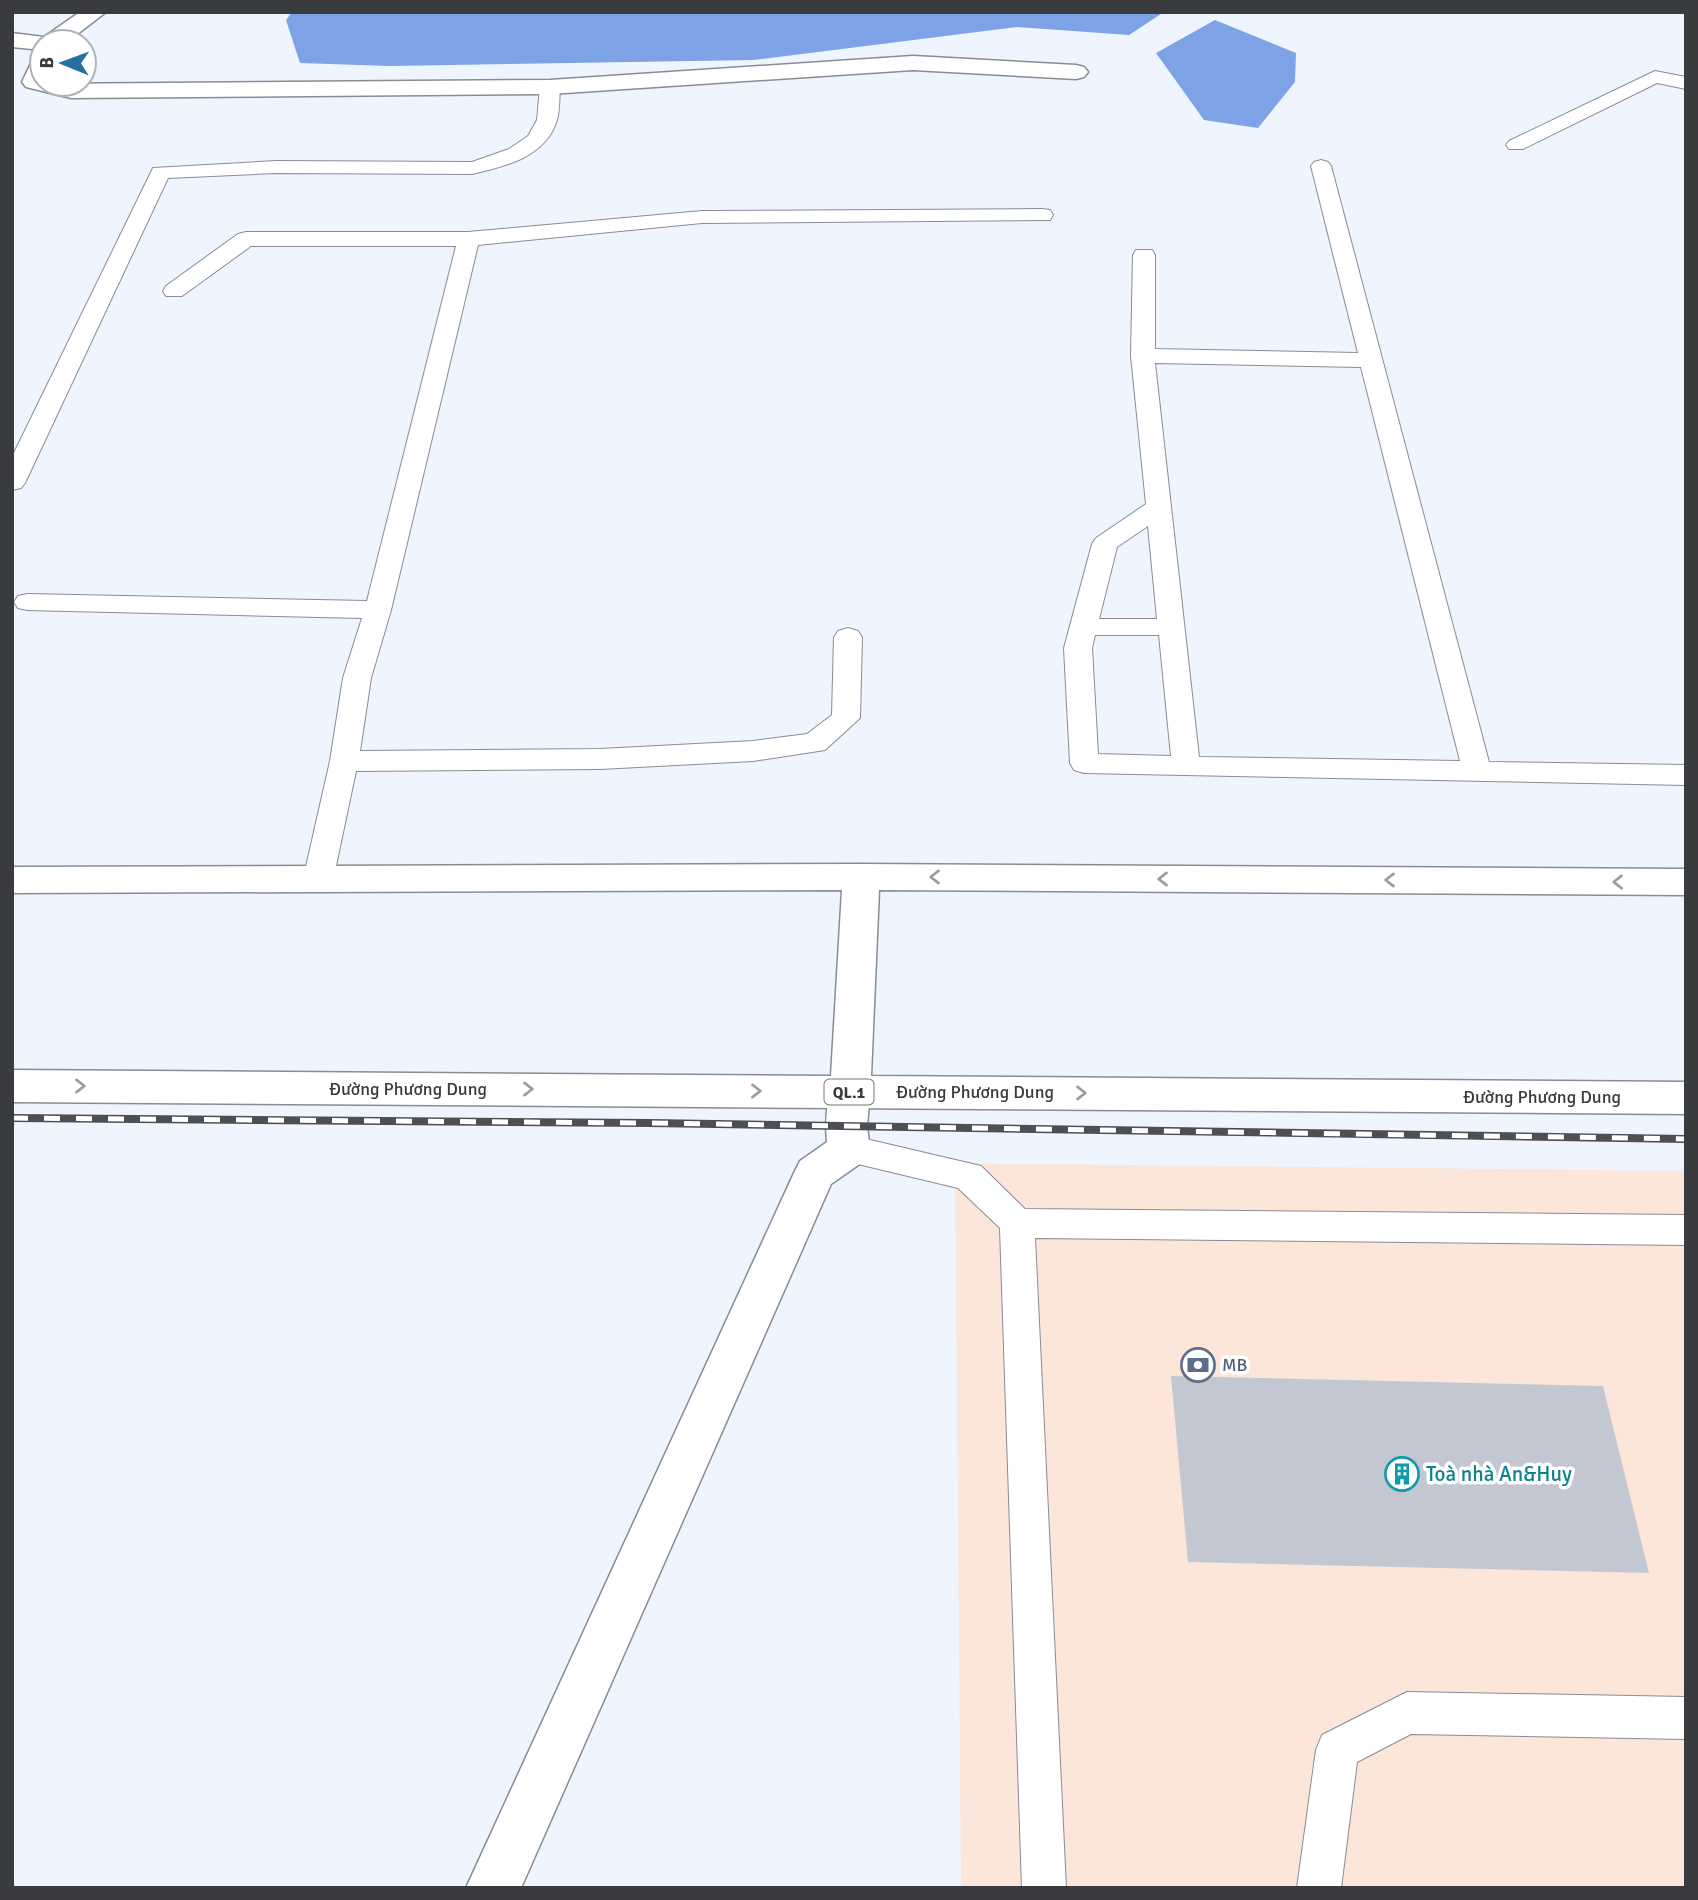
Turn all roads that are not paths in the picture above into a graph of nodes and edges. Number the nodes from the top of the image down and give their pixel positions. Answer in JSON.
{"nodes":[{"id":1,"x":95,"y":12,"type":"edge"},
{"id":2,"x":72,"y":28,"type":"edge"},
{"id":3,"x":1076,"y":72,"type":"dead end"},
{"id":4,"x":1686,"y":83,"type":"edge"},
{"id":5,"x":550,"y":87,"type":"junction"},
{"id":6,"x":98,"y":91,"type":"edge"},
{"id":7,"x":1516,"y":145,"type":"dead end"},
{"id":8,"x":1321,"y":166,"type":"dead end"},
{"id":9,"x":1042,"y":215,"type":"dead end"},
{"id":10,"x":468,"y":239,"type":"junction"},
{"id":11,"x":1144,"y":255,"type":"dead end"},
{"id":12,"x":174,"y":291,"type":"dead end"},
{"id":13,"x":1143,"y":356,"type":"junction"},
{"id":14,"x":1371,"y":360,"type":"junction"},
{"id":15,"x":12,"y":483,"type":"edge"},
{"id":16,"x":1158,"y":507,"type":"junction"},
{"id":17,"x":27,"y":602,"type":"dead end"},
{"id":18,"x":378,"y":610,"type":"junction"},
{"id":19,"x":1171,"y":627,"type":"junction"},
{"id":20,"x":1084,"y":628,"type":"junction"},
{"id":21,"x":848,"y":637,"type":"dead end"},
{"id":22,"x":344,"y":761,"type":"junction"},
{"id":23,"x":1186,"y":766,"type":"junction"},
{"id":24,"x":1477,"y":771,"type":"junction"},
{"id":25,"x":1686,"y":775,"type":"edge"},
{"id":26,"x":861,"y":877,"type":"junction"},
{"id":27,"x":12,"y":880,"type":"edge"},
{"id":28,"x":318,"y":880,"type":"junction"},
{"id":29,"x":1686,"y":882,"type":"edge"},
{"id":30,"x":12,"y":1086,"type":"edge"},
{"id":31,"x":850,"y":1091,"type":"junction"},
{"id":32,"x":1686,"y":1098,"type":"edge"},
{"id":33,"x":849,"y":1149,"type":"junction"},
{"id":34,"x":1017,"y":1223,"type":"junction"},
{"id":35,"x":1686,"y":1230,"type":"edge"},
{"id":36,"x":1686,"y":1718,"type":"edge"},
{"id":37,"x":493,"y":1888,"type":"edge"},
{"id":38,"x":1044,"y":1888,"type":"edge"},
{"id":39,"x":1319,"y":1888,"type":"edge"}],
"edges":[{"from":1,"to":2,"type":"main road"},
{"from":3,"to":5,"type":"main road"},
{"from":4,"to":7,"type":"lane"},
{"from":5,"to":6,"type":"main road"},
{"from":5,"to":15,"type":"lane"},
{"from":8,"to":14,"type":"lane"},
{"from":9,"to":10,"type":"lane"},
{"from":10,"to":12,"type":"lane"},
{"from":10,"to":18,"type":"lane"},
{"from":11,"to":13,"type":"lane"},
{"from":13,"to":14,"type":"lane"},
{"from":13,"to":16,"type":"lane"},
{"from":14,"to":24,"type":"lane"},
{"from":16,"to":19,"type":"lane"},
{"from":16,"to":20,"type":"lane"},
{"from":17,"to":18,"type":"lane"},
{"from":18,"to":22,"type":"lane"},
{"from":19,"to":20,"type":"lane"},
{"from":19,"to":23,"type":"lane"},
{"from":20,"to":23,"type":"lane"},
{"from":21,"to":22,"type":"lane"},
{"from":22,"to":28,"type":"lane"},
{"from":23,"to":24,"type":"lane"},
{"from":24,"to":25,"type":"lane"},
{"from":26,"to":28,"type":"main road"},
{"from":29,"to":26,"type":"main road","one_way":true},
{"from":26,"to":31,"type":"main road"},
{"from":27,"to":28,"type":"main road"},
{"from":30,"to":31,"type":"main road","name":"Đường Phương Dung","number":"QL.1","one_way":true},
{"from":31,"to":32,"type":"main road","name":"Đường Phương Dung","number":"QL.1","one_way":true},
{"from":31,"to":33,"type":"main road"},
{"from":33,"to":34,"type":"lane"},
{"from":33,"to":37,"type":"main road"},
{"from":34,"to":35,"type":"lane"},
{"from":34,"to":38,"type":"lane"},
{"from":36,"to":39,"type":"lane"}]}
